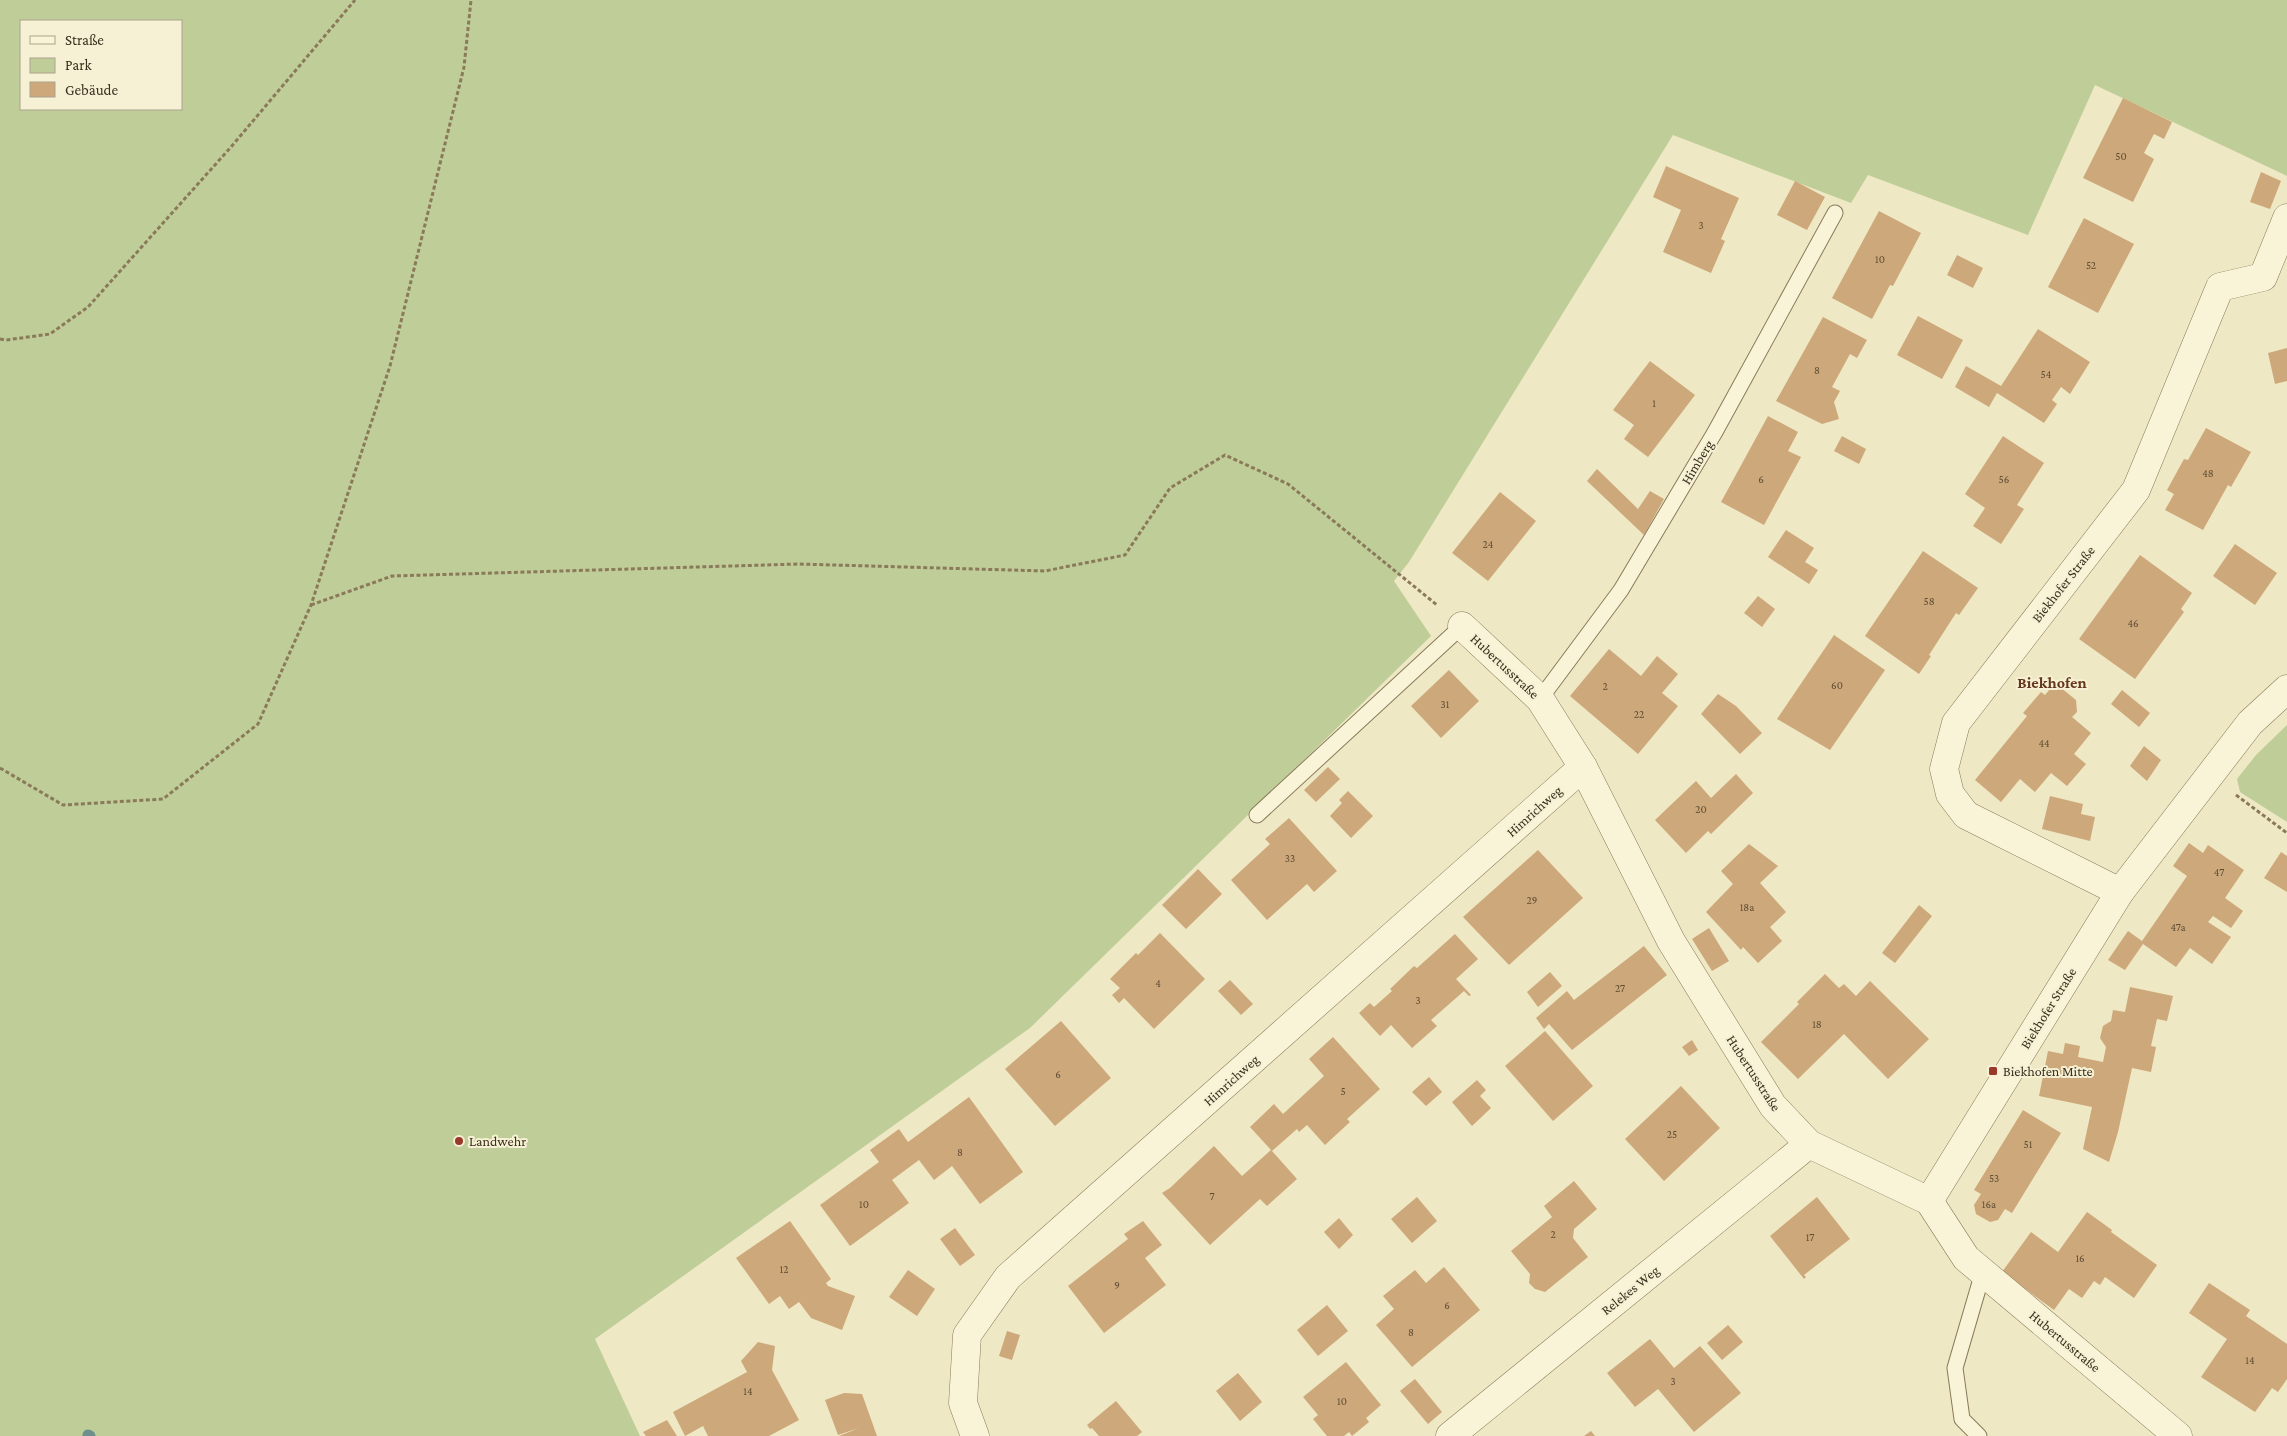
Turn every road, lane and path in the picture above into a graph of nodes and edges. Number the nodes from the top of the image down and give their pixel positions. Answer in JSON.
{"nodes":[{"id":1,"x":355,"y":0,"type":"edge"},
{"id":2,"x":471,"y":0,"type":"edge"},
{"id":3,"x":1835,"y":213,"type":"dead end"},
{"id":4,"x":2287,"y":218,"type":"edge"},
{"id":5,"x":0,"y":339,"type":"edge"},
{"id":6,"x":311,"y":605,"type":"junction"},
{"id":7,"x":1462,"y":626,"type":"junction"},
{"id":8,"x":2287,"y":689,"type":"edge"},
{"id":9,"x":1540,"y":699,"type":"junction"},
{"id":10,"x":1583,"y":767,"type":"junction"},
{"id":11,"x":0,"y":768,"type":"edge"},
{"id":12,"x":2210,"y":775,"type":"junction"},
{"id":13,"x":1257,"y":815,"type":"dead end"},
{"id":14,"x":2287,"y":833,"type":"edge"},
{"id":15,"x":2120,"y":892,"type":"junction"},
{"id":16,"x":1809,"y":1144,"type":"junction"},
{"id":17,"x":1929,"y":1201,"type":"junction"},
{"id":18,"x":1983,"y":1272,"type":"junction"},
{"id":19,"x":975,"y":1436,"type":"edge"},
{"id":20,"x":1450,"y":1436,"type":"edge"},
{"id":21,"x":1979,"y":1436,"type":"edge"},
{"id":22,"x":2178,"y":1436,"type":"edge"}],
"edges":[{"from":1,"to":5,"type":"path"},
{"from":2,"to":6,"type":"path"},
{"from":3,"to":9,"type":"lane","name":"Himberg"},
{"from":4,"to":15,"type":"street","name":"Biekhofer Straße"},
{"from":6,"to":7,"type":"path"},
{"from":6,"to":11,"type":"path"},
{"from":7,"to":9,"type":"street","name":"Hubertusstraße"},
{"from":7,"to":13,"type":"lane"},
{"from":8,"to":12,"type":"street","name":"Biekhofer Straße"},
{"from":9,"to":10,"type":"street","name":"Hubertusstraße"},
{"from":10,"to":16,"type":"street","name":"Hubertusstraße"},
{"from":10,"to":19,"type":"street","name":"Himrichweg"},
{"from":12,"to":14,"type":"path"},
{"from":12,"to":15,"type":"street","name":"Biekhofer Straße"},
{"from":15,"to":17,"type":"street","name":"Biekhofer Straße"},
{"from":16,"to":17,"type":"street","name":"Hubertusstraße"},
{"from":16,"to":20,"type":"street","name":"Relekes Weg"},
{"from":17,"to":18,"type":"street","name":"Hubertusstraße"},
{"from":18,"to":21,"type":"lane"},
{"from":18,"to":22,"type":"street","name":"Hubertusstraße"}]}
